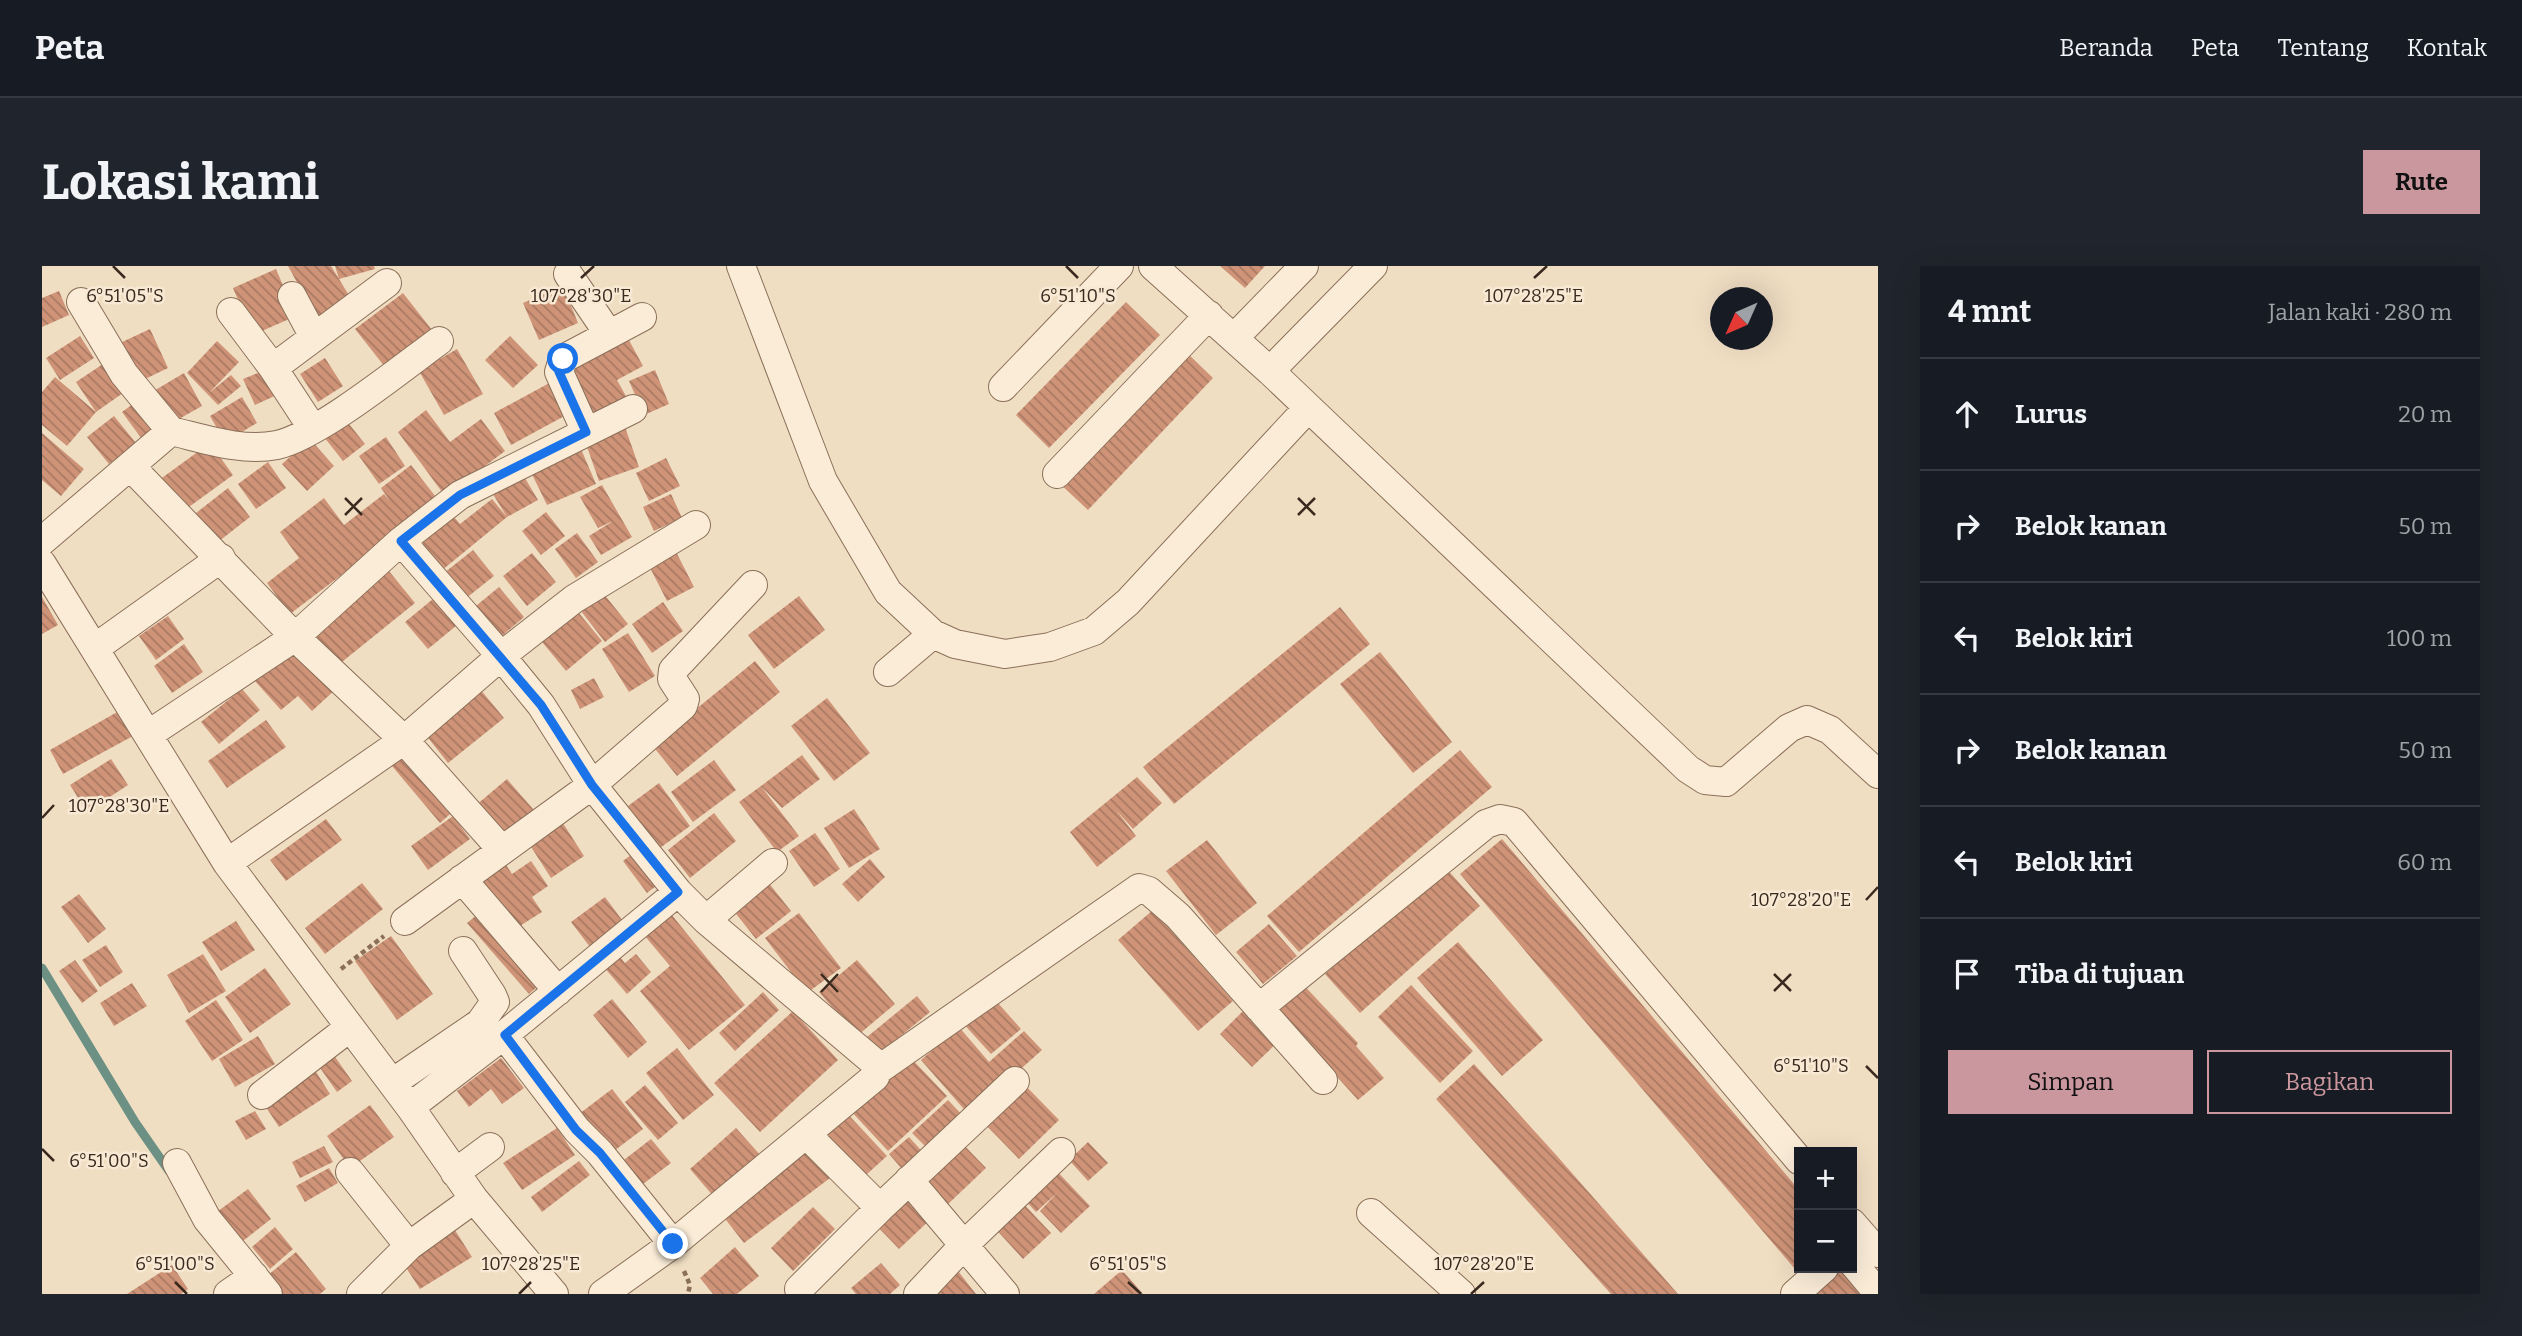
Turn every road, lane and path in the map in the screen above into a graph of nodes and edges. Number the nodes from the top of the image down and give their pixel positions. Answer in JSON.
{"nodes":[{"id":1,"x":741,"y":266,"type":"edge"},
{"id":2,"x":1119,"y":266,"type":"edge"},
{"id":3,"x":1153,"y":266,"type":"edge"},
{"id":4,"x":1304,"y":266,"type":"edge"},
{"id":5,"x":1373,"y":266,"type":"edge"},
{"id":6,"x":568,"y":274,"type":"dead end"},
{"id":7,"x":387,"y":284,"type":"dead end"},
{"id":8,"x":292,"y":296,"type":"dead end"},
{"id":9,"x":81,"y":302,"type":"dead end"},
{"id":10,"x":231,"y":312,"type":"dead end"},
{"id":11,"x":1209,"y":315,"type":"junction"},
{"id":12,"x":642,"y":317,"type":"dead end"},
{"id":13,"x":608,"y":333,"type":"junction"},
{"id":14,"x":314,"y":337,"type":"junction"},
{"id":15,"x":1234,"y":338,"type":"junction"},
{"id":16,"x":439,"y":341,"type":"dead end"},
{"id":17,"x":273,"y":368,"type":"junction"},
{"id":18,"x":1270,"y":371,"type":"junction"},
{"id":19,"x":1003,"y":387,"type":"dead end"},
{"id":20,"x":1308,"y":408,"type":"junction"},
{"id":21,"x":633,"y":409,"type":"dead end"},
{"id":22,"x":313,"y":429,"type":"junction"},
{"id":23,"x":171,"y":431,"type":"junction"},
{"id":24,"x":586,"y":432,"type":"junction"},
{"id":25,"x":130,"y":466,"type":"junction"},
{"id":26,"x":1057,"y":474,"type":"dead end"},
{"id":27,"x":696,"y":524,"type":"dead end"},
{"id":28,"x":42,"y":541,"type":"edge"},
{"id":29,"x":401,"y":541,"type":"junction"},
{"id":30,"x":220,"y":558,"type":"junction"},
{"id":31,"x":42,"y":564,"type":"edge"},
{"id":32,"x":753,"y":584,"type":"dead end"},
{"id":33,"x":933,"y":634,"type":"junction"},
{"id":34,"x":295,"y":636,"type":"junction"},
{"id":35,"x":94,"y":648,"type":"junction"},
{"id":36,"x":501,"y":656,"type":"junction"},
{"id":37,"x":888,"y":672,"type":"dead end"},
{"id":38,"x":149,"y":734,"type":"junction"},
{"id":39,"x":404,"y":740,"type":"junction"},
{"id":40,"x":1878,"y":774,"type":"edge"},
{"id":41,"x":592,"y":785,"type":"junction"},
{"id":42,"x":502,"y":849,"type":"junction"},
{"id":43,"x":227,"y":863,"type":"junction"},
{"id":44,"x":773,"y":863,"type":"dead end"},
{"id":45,"x":462,"y":879,"type":"junction"},
{"id":46,"x":678,"y":892,"type":"junction"},
{"id":47,"x":706,"y":920,"type":"junction"},
{"id":48,"x":405,"y":921,"type":"joint"},
{"id":49,"x":463,"y":951,"type":"dead end"},
{"id":50,"x":318,"y":986,"type":"junction"},
{"id":51,"x":558,"y":991,"type":"junction"},
{"id":52,"x":1259,"y":1008,"type":"junction"},
{"id":53,"x":349,"y":1028,"type":"junction"},
{"id":54,"x":505,"y":1035,"type":"junction"},
{"id":55,"x":878,"y":1070,"type":"junction"},
{"id":56,"x":1323,"y":1080,"type":"dead end"},
{"id":57,"x":1015,"y":1081,"type":"dead end"},
{"id":58,"x":392,"y":1083,"type":"junction"},
{"id":59,"x":262,"y":1095,"type":"dead end"},
{"id":60,"x":410,"y":1107,"type":"junction"},
{"id":61,"x":806,"y":1133,"type":"junction"},
{"id":62,"x":490,"y":1147,"type":"dead end"},
{"id":63,"x":1061,"y":1152,"type":"dead end"},
{"id":64,"x":1794,"y":1154,"type":"edge"},
{"id":65,"x":177,"y":1163,"type":"dead end"},
{"id":66,"x":350,"y":1172,"type":"dead end"},
{"id":67,"x":455,"y":1173,"type":"junction"},
{"id":68,"x":909,"y":1180,"type":"junction"},
{"id":69,"x":474,"y":1199,"type":"junction"},
{"id":70,"x":880,"y":1208,"type":"junction"},
{"id":71,"x":1371,"y":1213,"type":"dead end"},
{"id":72,"x":1857,"y":1229,"type":"edge"},
{"id":73,"x":673,"y":1244,"type":"junction"},
{"id":74,"x":964,"y":1245,"type":"junction"},
{"id":75,"x":409,"y":1246,"type":"junction"},
{"id":76,"x":1878,"y":1253,"type":"edge"},
{"id":77,"x":1857,"y":1268,"type":"edge"},
{"id":78,"x":1818,"y":1273,"type":"edge"},
{"id":79,"x":261,"y":1285,"type":"edge"},
{"id":80,"x":799,"y":1289,"type":"dead end"},
{"id":81,"x":1878,"y":1293,"type":"edge"},
{"id":82,"x":228,"y":1294,"type":"edge"},
{"id":83,"x":361,"y":1294,"type":"edge"},
{"id":84,"x":554,"y":1294,"type":"edge"},
{"id":85,"x":603,"y":1294,"type":"edge"},
{"id":86,"x":918,"y":1294,"type":"edge"},
{"id":87,"x":1005,"y":1294,"type":"edge"},
{"id":88,"x":1461,"y":1294,"type":"edge"},
{"id":89,"x":1795,"y":1294,"type":"edge"}],
"edges":[{"from":1,"to":33,"type":"street"},
{"from":2,"to":19,"type":"street"},
{"from":3,"to":11,"type":"street"},
{"from":4,"to":15,"type":"street"},
{"from":5,"to":18,"type":"street"},
{"from":6,"to":13,"type":"street"},
{"from":7,"to":14,"type":"street"},
{"from":8,"to":14,"type":"street"},
{"from":9,"to":23,"type":"street"},
{"from":10,"to":17,"type":"street"},
{"from":11,"to":15,"type":"street"},
{"from":11,"to":26,"type":"street"},
{"from":12,"to":13,"type":"street"},
{"from":13,"to":24,"type":"street"},
{"from":14,"to":17,"type":"street"},
{"from":15,"to":18,"type":"street"},
{"from":16,"to":22,"type":"street"},
{"from":17,"to":22,"type":"street"},
{"from":18,"to":20,"type":"street"},
{"from":20,"to":33,"type":"street"},
{"from":20,"to":40,"type":"street"},
{"from":21,"to":24,"type":"street"},
{"from":22,"to":23,"type":"street"},
{"from":23,"to":25,"type":"street"},
{"from":24,"to":29,"type":"street"},
{"from":25,"to":28,"type":"street"},
{"from":25,"to":30,"type":"street"},
{"from":27,"to":36,"type":"street"},
{"from":29,"to":34,"type":"street"},
{"from":29,"to":36,"type":"street"},
{"from":30,"to":34,"type":"street"},
{"from":30,"to":35,"type":"street"},
{"from":31,"to":35,"type":"street"},
{"from":32,"to":41,"type":"street"},
{"from":33,"to":37,"type":"street"},
{"from":34,"to":38,"type":"street"},
{"from":34,"to":39,"type":"street"},
{"from":35,"to":38,"type":"street"},
{"from":36,"to":39,"type":"street"},
{"from":36,"to":41,"type":"street"},
{"from":38,"to":43,"type":"street"},
{"from":39,"to":42,"type":"street"},
{"from":39,"to":43,"type":"street"},
{"from":41,"to":42,"type":"street"},
{"from":41,"to":46,"type":"street"},
{"from":42,"to":45,"type":"street"},
{"from":43,"to":50,"type":"street"},
{"from":44,"to":47,"type":"street"},
{"from":45,"to":48,"type":"street"},
{"from":45,"to":51,"type":"street"},
{"from":46,"to":47,"type":"street"},
{"from":46,"to":51,"type":"street"},
{"from":47,"to":55,"type":"street"},
{"from":48,"to":50,"type":"path"},
{"from":49,"to":58,"type":"street"},
{"from":50,"to":53,"type":"street"},
{"from":51,"to":54,"type":"street"},
{"from":52,"to":55,"type":"street"},
{"from":52,"to":56,"type":"street"},
{"from":52,"to":64,"type":"street"},
{"from":53,"to":58,"type":"street"},
{"from":53,"to":59,"type":"street"},
{"from":54,"to":60,"type":"street"},
{"from":54,"to":73,"type":"street"},
{"from":55,"to":61,"type":"street"},
{"from":57,"to":68,"type":"street"},
{"from":58,"to":60,"type":"street"},
{"from":60,"to":67,"type":"street"},
{"from":61,"to":70,"type":"street"},
{"from":61,"to":73,"type":"street"},
{"from":62,"to":67,"type":"street"},
{"from":63,"to":74,"type":"street"},
{"from":65,"to":79,"type":"street"},
{"from":66,"to":75,"type":"street"},
{"from":67,"to":69,"type":"street"},
{"from":68,"to":70,"type":"street"},
{"from":68,"to":74,"type":"street"},
{"from":69,"to":75,"type":"street"},
{"from":69,"to":84,"type":"street"},
{"from":70,"to":80,"type":"street"},
{"from":71,"to":88,"type":"street"},
{"from":72,"to":76,"type":"street"},
{"from":73,"to":85,"type":"street"},
{"from":74,"to":86,"type":"street"},
{"from":74,"to":87,"type":"street"},
{"from":75,"to":83,"type":"street"},
{"from":77,"to":81,"type":"street"},
{"from":78,"to":89,"type":"street"},
{"from":79,"to":82,"type":"street"}]}
